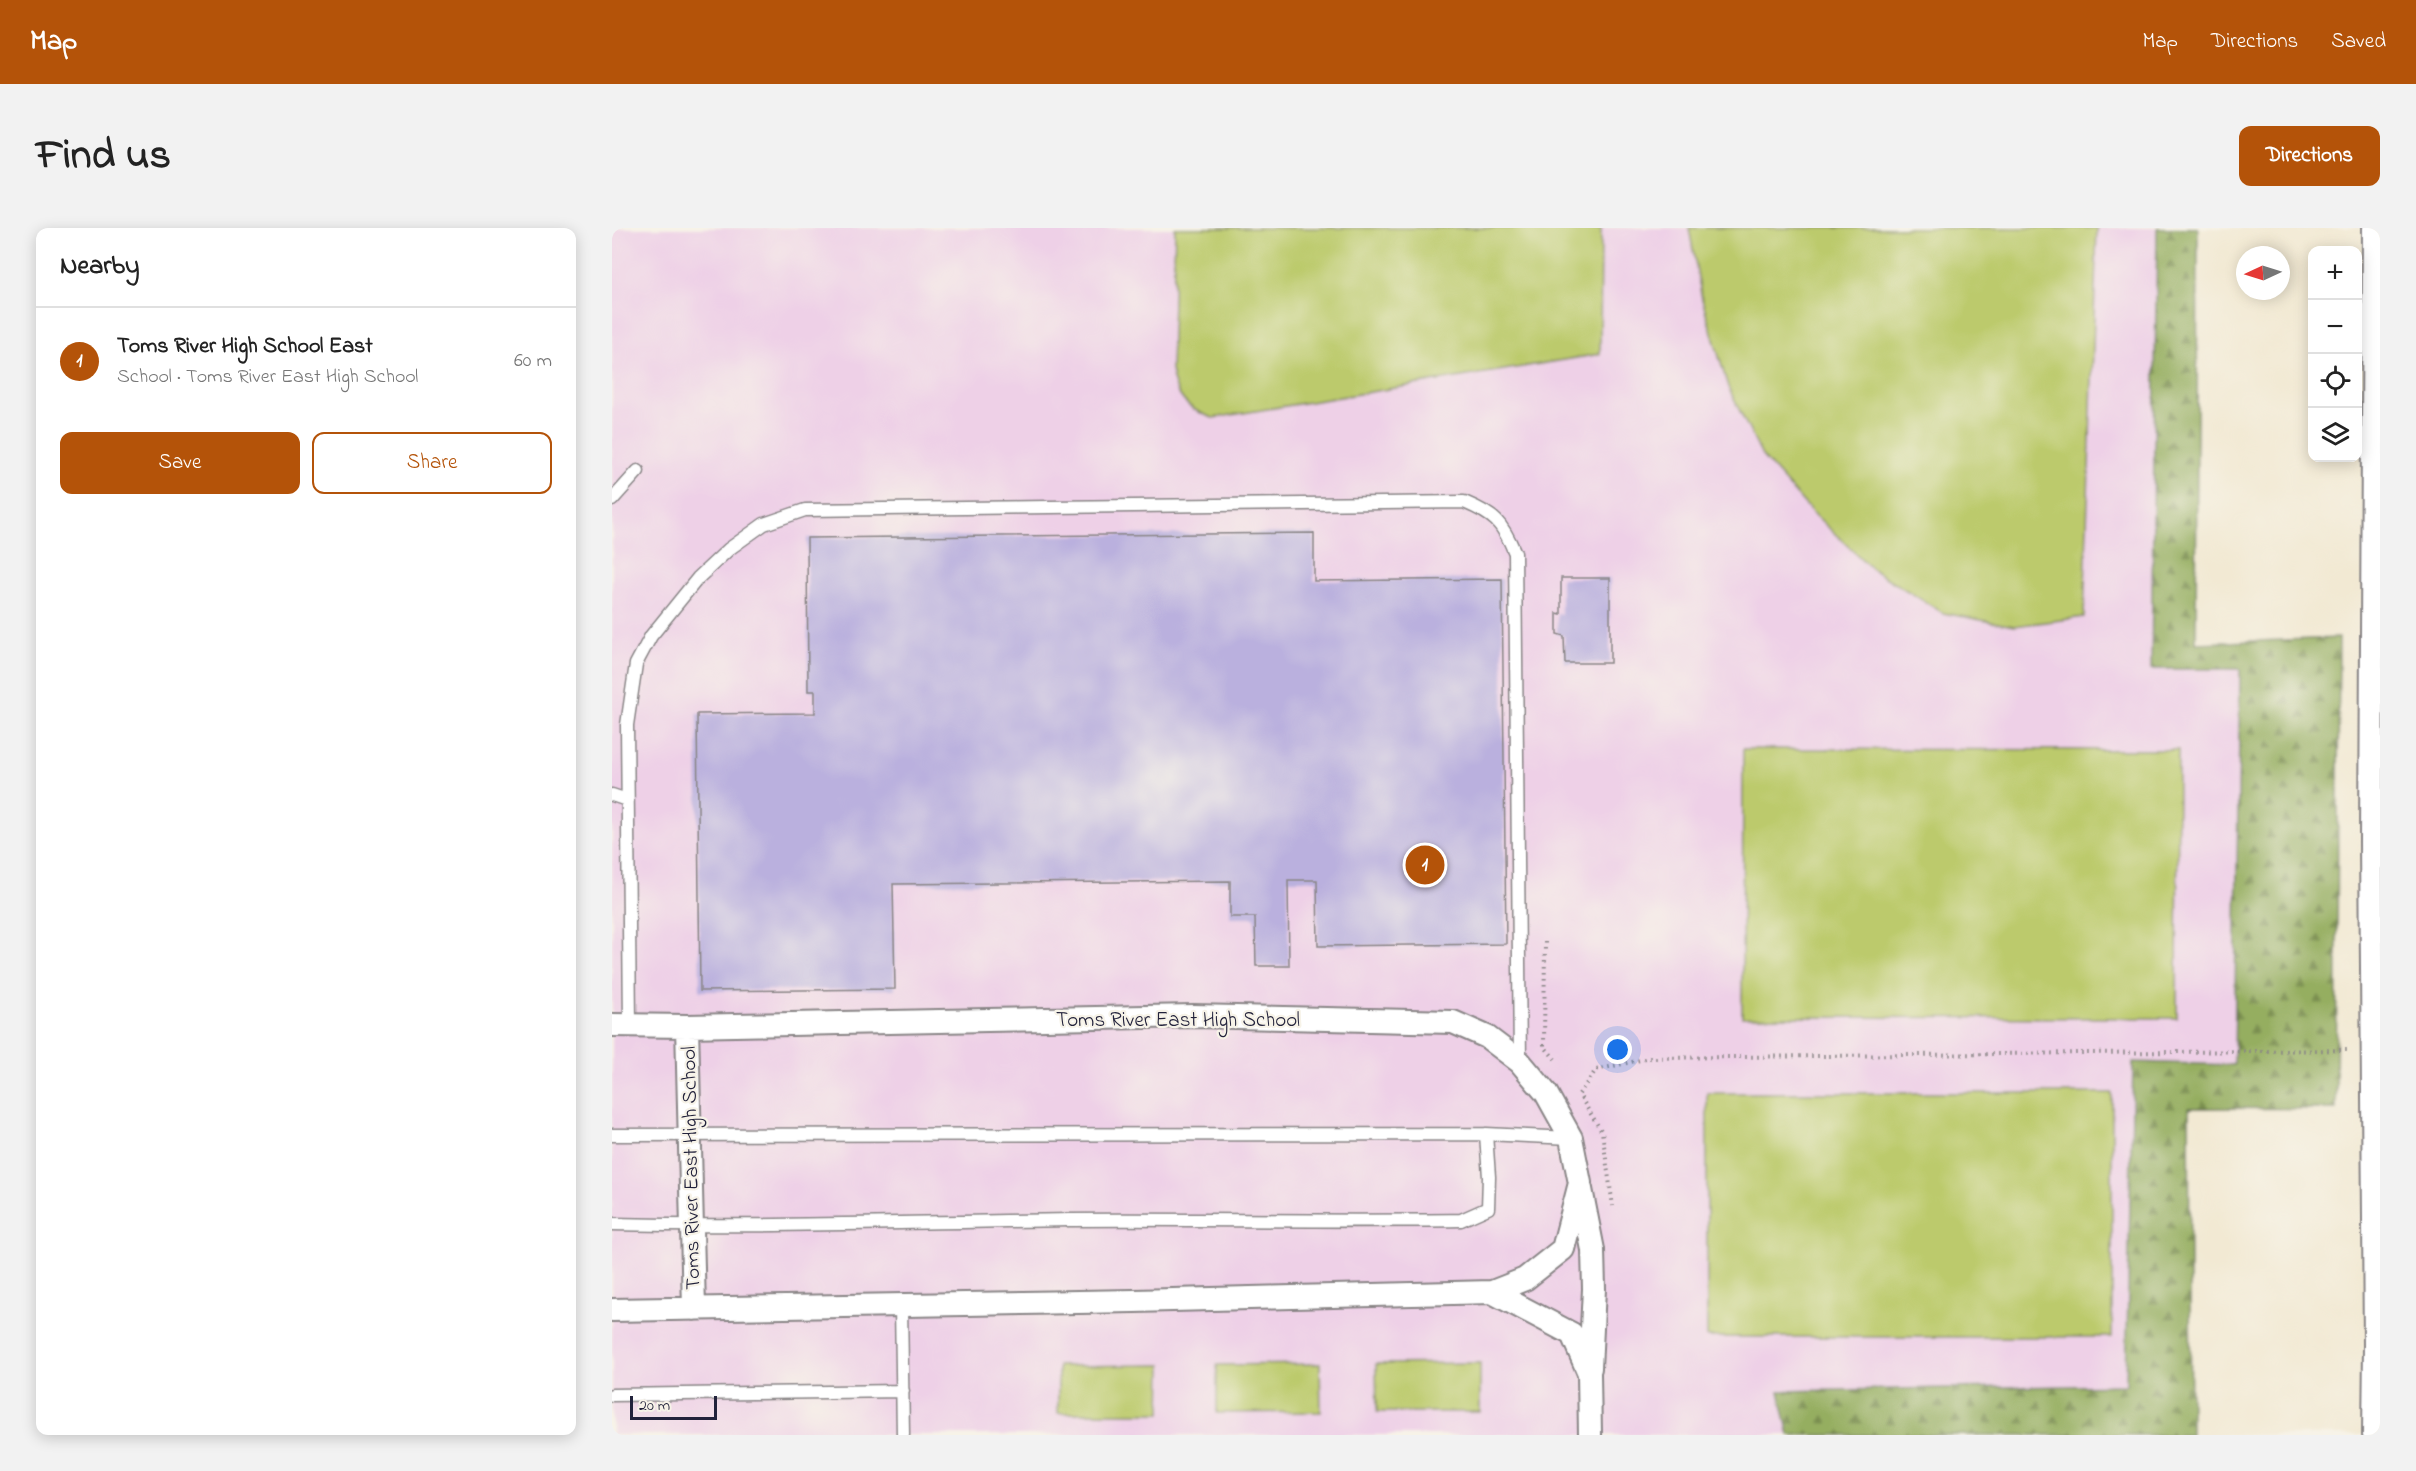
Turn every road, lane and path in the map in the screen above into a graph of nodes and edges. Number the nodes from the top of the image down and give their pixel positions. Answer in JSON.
{"nodes":[{"id":1,"x":2374,"y":228,"type":"edge"},
{"id":2,"x":638,"y":471,"type":"dead end"},
{"id":3,"x":612,"y":500,"type":"edge"},
{"id":4,"x":612,"y":795,"type":"edge"},
{"id":5,"x":627,"y":800,"type":"junction"},
{"id":6,"x":621,"y":1024,"type":"edge"},
{"id":7,"x":687,"y":1026,"type":"junction"},
{"id":8,"x":2373,"y":1049,"type":"junction"},
{"id":9,"x":1520,"y":1062,"type":"junction"},
{"id":10,"x":1579,"y":1094,"type":"dead end"},
{"id":11,"x":690,"y":1134,"type":"junction"},
{"id":12,"x":1486,"y":1134,"type":"junction"},
{"id":13,"x":612,"y":1135,"type":"edge"},
{"id":14,"x":1571,"y":1138,"type":"junction"},
{"id":15,"x":1580,"y":1183,"type":"junction"},
{"id":16,"x":612,"y":1224,"type":"edge"},
{"id":17,"x":692,"y":1226,"type":"junction"},
{"id":18,"x":1492,"y":1292,"type":"junction"},
{"id":19,"x":901,"y":1305,"type":"junction"},
{"id":20,"x":694,"y":1309,"type":"junction"},
{"id":21,"x":612,"y":1310,"type":"edge"},
{"id":22,"x":1589,"y":1373,"type":"junction"},
{"id":23,"x":903,"y":1391,"type":"junction"},
{"id":24,"x":612,"y":1395,"type":"edge"},
{"id":25,"x":903,"y":1435,"type":"edge"},
{"id":26,"x":1590,"y":1435,"type":"edge"},
{"id":27,"x":2374,"y":1435,"type":"edge"}],
"edges":[{"from":1,"to":8,"type":"street"},
{"from":2,"to":3,"type":"lane"},
{"from":4,"to":5,"type":"lane"},
{"from":5,"to":6,"type":"lane"},
{"from":5,"to":9,"type":"lane"},
{"from":6,"to":7,"type":"street","name":"Toms River East High School"},
{"from":7,"to":9,"type":"street","name":"Toms River East High School"},
{"from":7,"to":11,"type":"street","name":"Toms River East High School"},
{"from":8,"to":10,"type":"path"},
{"from":8,"to":27,"type":"street"},
{"from":9,"to":14,"type":"street","name":"Toms River East High School"},
{"from":11,"to":12,"type":"lane"},
{"from":11,"to":13,"type":"lane"},
{"from":11,"to":17,"type":"street","name":"Toms River East High School"},
{"from":12,"to":14,"type":"lane"},
{"from":12,"to":17,"type":"lane"},
{"from":14,"to":15,"type":"street","name":"Toms River East High School"},
{"from":15,"to":18,"type":"street","name":"Toms River East High School"},
{"from":15,"to":22,"type":"street","name":"Toms River East High School"},
{"from":16,"to":17,"type":"lane"},
{"from":17,"to":20,"type":"street","name":"Toms River East High School"},
{"from":18,"to":19,"type":"street","name":"Toms River East High School"},
{"from":18,"to":22,"type":"street","name":"Toms River East High School"},
{"from":19,"to":20,"type":"street","name":"Toms River East High School"},
{"from":19,"to":23,"type":"lane"},
{"from":20,"to":21,"type":"street","name":"Toms River East High School"},
{"from":22,"to":26,"type":"street","name":"Toms River East High School"},
{"from":23,"to":24,"type":"lane"},
{"from":23,"to":25,"type":"lane"}]}
